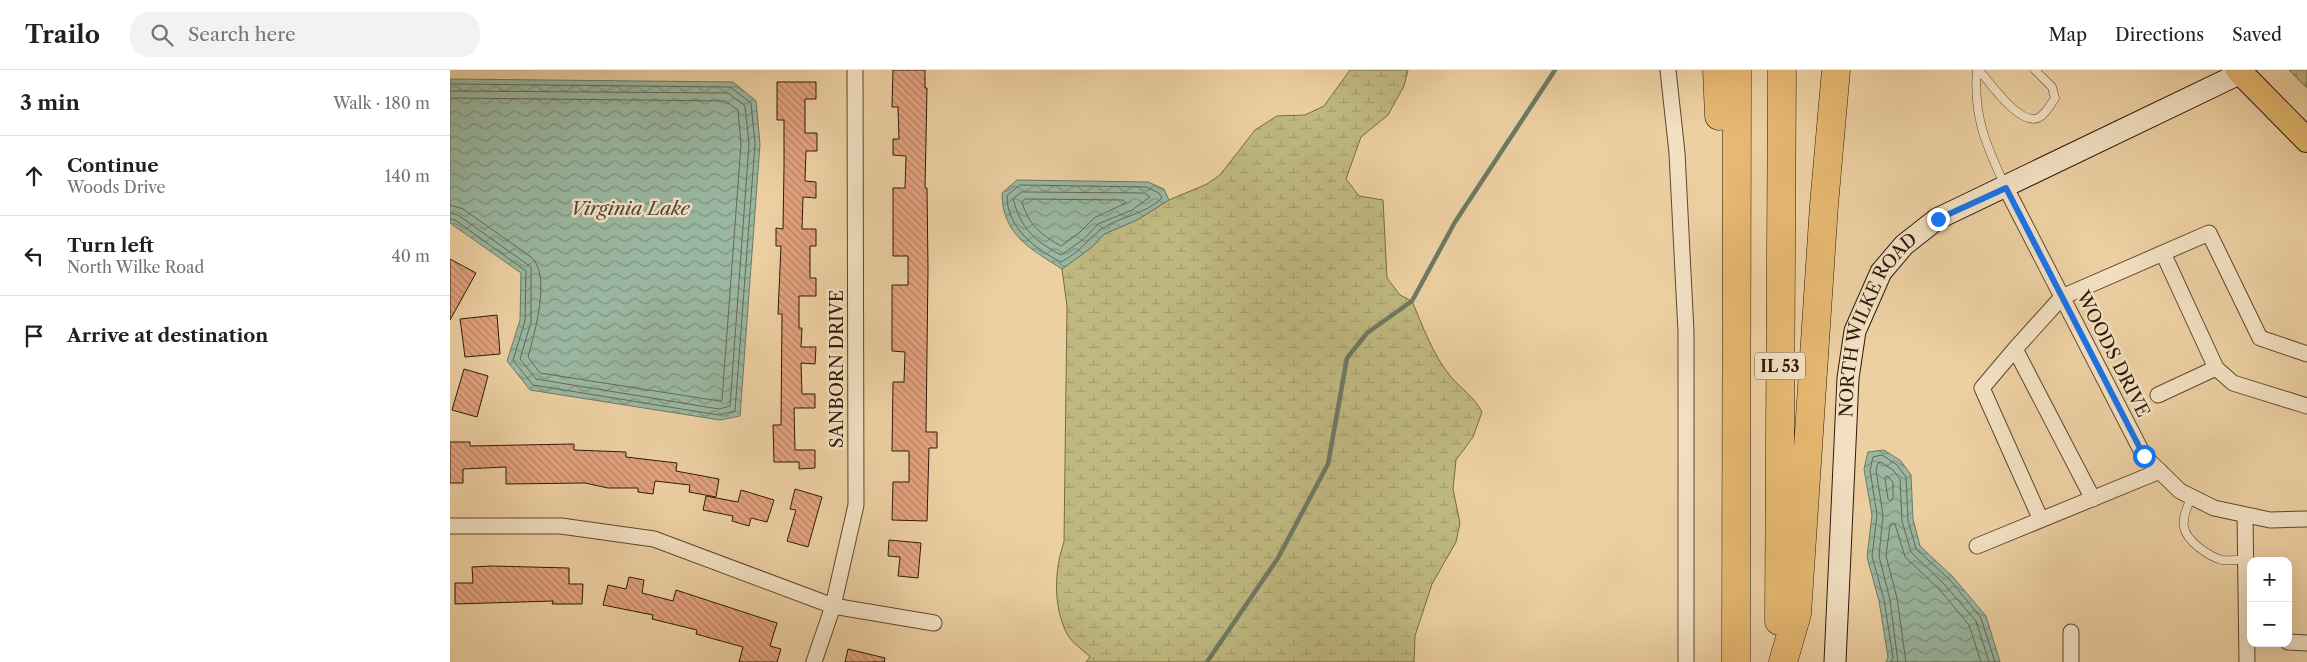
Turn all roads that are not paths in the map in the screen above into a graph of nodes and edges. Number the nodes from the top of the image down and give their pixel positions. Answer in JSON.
{"nodes":[{"id":1,"x":855,"y":70,"type":"edge"},
{"id":2,"x":1668,"y":70,"type":"edge"},
{"id":3,"x":1717,"y":70,"type":"edge"},
{"id":4,"x":1736,"y":70,"type":"edge"},
{"id":5,"x":1782,"y":70,"type":"edge"},
{"id":6,"x":1836,"y":70,"type":"edge"},
{"id":7,"x":1978,"y":70,"type":"edge"},
{"id":8,"x":2035,"y":70,"type":"edge"},
{"id":9,"x":2240,"y":71,"type":"edge"},
{"id":10,"x":2307,"y":140,"type":"edge"},
{"id":11,"x":2006,"y":188,"type":"junction"},
{"id":12,"x":2163,"y":253,"type":"junction"},
{"id":13,"x":2062,"y":297,"type":"junction"},
{"id":14,"x":2015,"y":350,"type":"junction"},
{"id":15,"x":2307,"y":354,"type":"edge"},
{"id":16,"x":2216,"y":368,"type":"junction"},
{"id":17,"x":2158,"y":395,"type":"dead end"},
{"id":18,"x":2307,"y":406,"type":"edge"},
{"id":19,"x":1736,"y":423,"type":"junction"},
{"id":20,"x":2160,"y":472,"type":"junction"},
{"id":21,"x":2191,"y":497,"type":"junction"},
{"id":22,"x":2093,"y":499,"type":"junction"},
{"id":23,"x":2245,"y":515,"type":"junction"},
{"id":24,"x":2307,"y":519,"type":"edge"},
{"id":25,"x":2040,"y":520,"type":"junction"},
{"id":26,"x":450,"y":526,"type":"edge"},
{"id":27,"x":1977,"y":546,"type":"dead end"},
{"id":28,"x":2246,"y":559,"type":"junction"},
{"id":29,"x":2248,"y":602,"type":"edge"},
{"id":30,"x":833,"y":606,"type":"junction"},
{"id":31,"x":934,"y":623,"type":"dead end"},
{"id":32,"x":2071,"y":632,"type":"dead end"},
{"id":33,"x":2292,"y":642,"type":"edge"},
{"id":34,"x":2307,"y":643,"type":"edge"},
{"id":35,"x":2248,"y":647,"type":"edge"},
{"id":36,"x":814,"y":662,"type":"edge"},
{"id":37,"x":1686,"y":662,"type":"edge"},
{"id":38,"x":1736,"y":662,"type":"edge"},
{"id":39,"x":1778,"y":662,"type":"edge"},
{"id":40,"x":1783,"y":662,"type":"edge"},
{"id":41,"x":1835,"y":662,"type":"edge"},
{"id":42,"x":2071,"y":662,"type":"edge"},
{"id":43,"x":2247,"y":662,"type":"edge"}],
"edges":[{"from":1,"to":30,"type":"street","name":"SANBORN DRIVE"},
{"from":2,"to":37,"type":"street"},
{"from":3,"to":19,"type":"highway"},
{"from":4,"to":19,"type":"highway","number":"IL 53"},
{"from":5,"to":39,"type":"highway","number":"IL 53"},
{"from":6,"to":40,"type":"highway"},
{"from":7,"to":8,"type":"lane"},
{"from":7,"to":11,"type":"lane"},
{"from":9,"to":10,"type":"main road"},
{"from":9,"to":11,"type":"street","name":"NORTH WILKE ROAD"},
{"from":11,"to":13,"type":"street","name":"WOODS DRIVE"},
{"from":11,"to":41,"type":"street","name":"NORTH WILKE ROAD"},
{"from":12,"to":13,"type":"street"},
{"from":12,"to":15,"type":"street"},
{"from":12,"to":16,"type":"street"},
{"from":13,"to":14,"type":"street"},
{"from":13,"to":20,"type":"street","name":"WOODS DRIVE"},
{"from":14,"to":22,"type":"street"},
{"from":14,"to":25,"type":"street"},
{"from":16,"to":17,"type":"street"},
{"from":16,"to":18,"type":"street"},
{"from":19,"to":38,"type":"highway","number":"IL 53"},
{"from":20,"to":21,"type":"street","name":"WOODS DRIVE"},
{"from":20,"to":22,"type":"street"},
{"from":21,"to":23,"type":"street","name":"WOODS DRIVE"},
{"from":21,"to":28,"type":"lane"},
{"from":22,"to":25,"type":"street"},
{"from":23,"to":24,"type":"street","name":"WOODS DRIVE"},
{"from":23,"to":28,"type":"street"},
{"from":25,"to":27,"type":"street"},
{"from":26,"to":30,"type":"street"},
{"from":28,"to":29,"type":"street"},
{"from":30,"to":31,"type":"street"},
{"from":30,"to":36,"type":"street","name":"SANBORN DRIVE"},
{"from":32,"to":42,"type":"street"},
{"from":33,"to":34,"type":"street"},
{"from":35,"to":43,"type":"street"}]}
